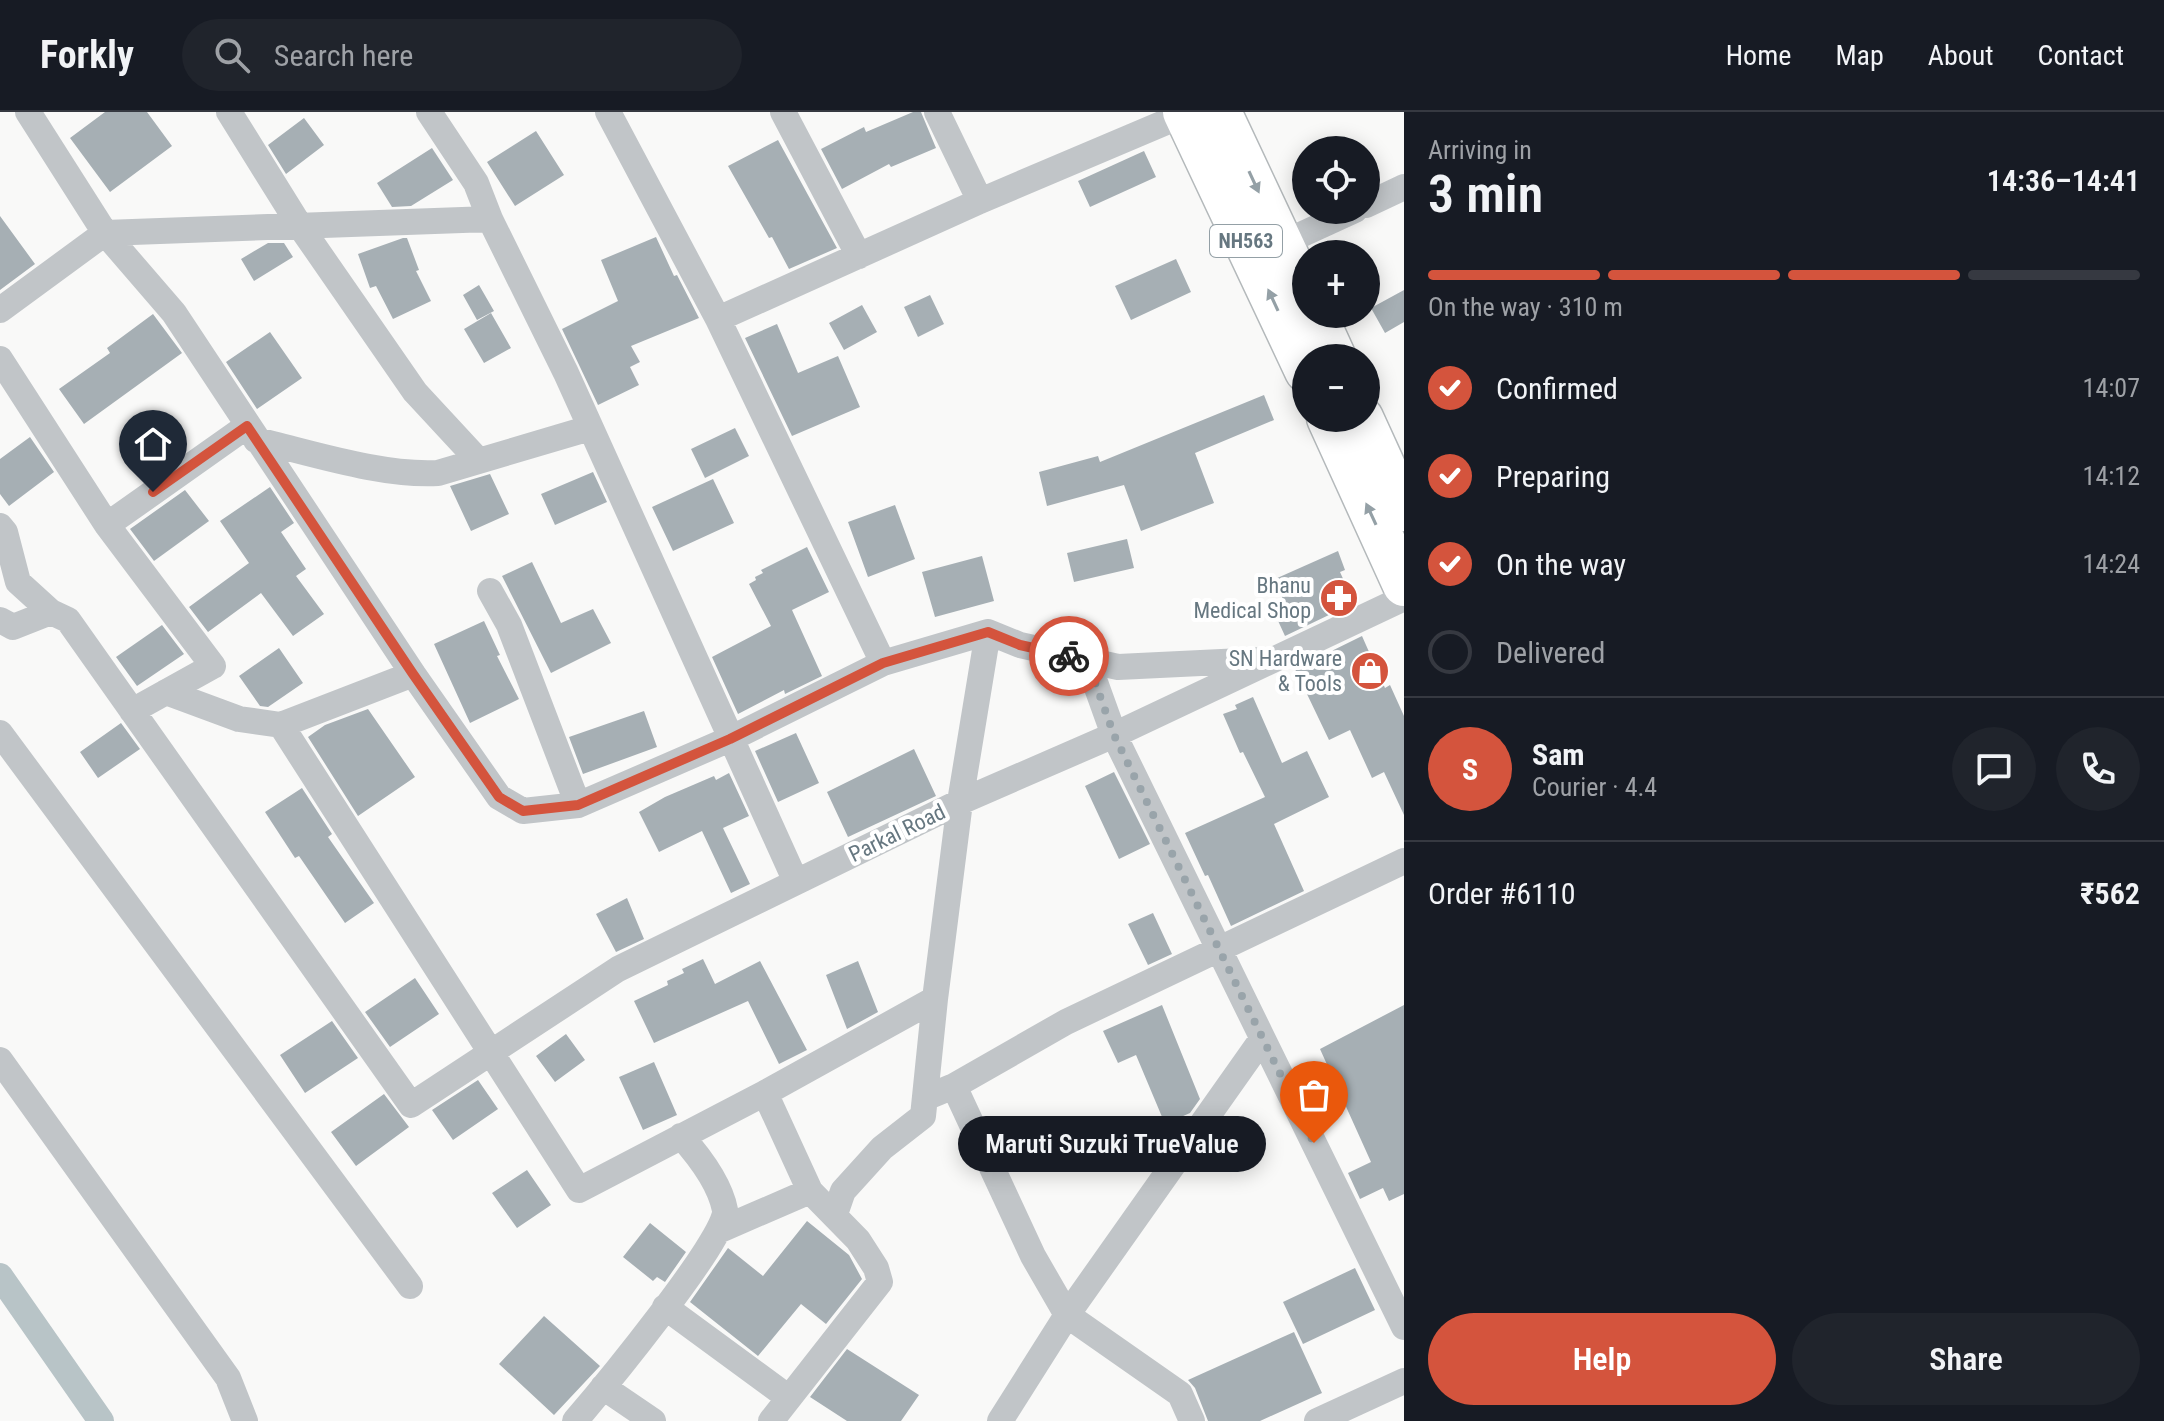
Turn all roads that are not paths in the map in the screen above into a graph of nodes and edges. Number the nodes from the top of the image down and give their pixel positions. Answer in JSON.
{"nodes":[{"id":1,"x":28,"y":112,"type":"edge"},
{"id":2,"x":229,"y":112,"type":"edge"},
{"id":3,"x":429,"y":112,"type":"edge"},
{"id":4,"x":608,"y":112,"type":"edge"},
{"id":5,"x":783,"y":112,"type":"edge"},
{"id":6,"x":937,"y":112,"type":"edge"},
{"id":7,"x":1196,"y":113,"type":"edge"},
{"id":8,"x":1404,"y":187,"type":"edge"},
{"id":9,"x":1380,"y":198,"type":"edge"},
{"id":10,"x":980,"y":201,"type":"junction"},
{"id":11,"x":490,"y":219,"type":"junction"},
{"id":12,"x":1324,"y":224,"type":"edge"},
{"id":13,"x":300,"y":226,"type":"junction"},
{"id":14,"x":105,"y":233,"type":"junction"},
{"id":15,"x":1283,"y":243,"type":"junction"},
{"id":16,"x":859,"y":256,"type":"junction"},
{"id":17,"x":1292,"y":263,"type":"edge"},
{"id":18,"x":0,"y":310,"type":"edge"},
{"id":19,"x":718,"y":319,"type":"junction"},
{"id":20,"x":1294,"y":344,"type":"edge"},
{"id":21,"x":0,"y":359,"type":"edge"},
{"id":22,"x":590,"y":428,"type":"junction"},
{"id":23,"x":1334,"y":432,"type":"edge"},
{"id":24,"x":1368,"y":432,"type":"edge"},
{"id":25,"x":251,"y":433,"type":"junction"},
{"id":26,"x":478,"y":460,"type":"junction"},
{"id":27,"x":1404,"y":510,"type":"edge"},
{"id":28,"x":107,"y":525,"type":"junction"},
{"id":29,"x":0,"y":526,"type":"edge"},
{"id":30,"x":1404,"y":585,"type":"edge"},
{"id":31,"x":490,"y":591,"type":"dead end"},
{"id":32,"x":1404,"y":598,"type":"edge"},
{"id":33,"x":51,"y":612,"type":"junction"},
{"id":34,"x":0,"y":620,"type":"edge"},
{"id":35,"x":988,"y":632,"type":"junction"},
{"id":36,"x":1087,"y":660,"type":"junction"},
{"id":37,"x":1277,"y":660,"type":"junction"},
{"id":38,"x":883,"y":663,"type":"junction"},
{"id":39,"x":413,"y":674,"type":"junction"},
{"id":40,"x":166,"y":692,"type":"junction"},
{"id":41,"x":132,"y":711,"type":"junction"},
{"id":42,"x":281,"y":725,"type":"junction"},
{"id":43,"x":0,"y":733,"type":"edge"},
{"id":44,"x":1114,"y":735,"type":"junction"},
{"id":45,"x":730,"y":739,"type":"junction"},
{"id":46,"x":960,"y":802,"type":"junction"},
{"id":47,"x":578,"y":805,"type":"junction"},
{"id":48,"x":1404,"y":861,"type":"edge"},
{"id":49,"x":796,"y":882,"type":"junction"},
{"id":50,"x":1219,"y":949,"type":"junction"},
{"id":51,"x":935,"y":999,"type":"junction"},
{"id":52,"x":1262,"y":1039,"type":"junction"},
{"id":53,"x":489,"y":1052,"type":"junction"},
{"id":54,"x":0,"y":1060,"type":"edge"},
{"id":55,"x":954,"y":1086,"type":"junction"},
{"id":56,"x":765,"y":1093,"type":"junction"},
{"id":57,"x":925,"y":1098,"type":"junction"},
{"id":58,"x":681,"y":1136,"type":"junction"},
{"id":59,"x":810,"y":1191,"type":"junction"},
{"id":60,"x":835,"y":1214,"type":"junction"},
{"id":61,"x":720,"y":1230,"type":"junction"},
{"id":62,"x":410,"y":1286,"type":"dead end"},
{"id":63,"x":665,"y":1307,"type":"junction"},
{"id":64,"x":1067,"y":1315,"type":"junction"},
{"id":65,"x":1404,"y":1327,"type":"edge"},
{"id":66,"x":1404,"y":1381,"type":"edge"},
{"id":67,"x":603,"y":1387,"type":"junction"},
{"id":68,"x":789,"y":1398,"type":"junction"},
{"id":69,"x":1360,"y":1412,"type":"edge"},
{"id":70,"x":245,"y":1421,"type":"edge"},
{"id":71,"x":575,"y":1421,"type":"edge"},
{"id":72,"x":653,"y":1421,"type":"edge"},
{"id":73,"x":771,"y":1421,"type":"edge"},
{"id":74,"x":1000,"y":1421,"type":"edge"},
{"id":75,"x":1192,"y":1421,"type":"edge"},
{"id":76,"x":1317,"y":1421,"type":"edge"}],
"edges":[{"from":1,"to":14,"type":"street"},
{"from":2,"to":13,"type":"street"},
{"from":3,"to":11,"type":"street"},
{"from":4,"to":19,"type":"street"},
{"from":5,"to":16,"type":"street"},
{"from":6,"to":10,"type":"street"},
{"from":7,"to":10,"type":"street"},
{"from":7,"to":15,"type":"highway","number":"NH563","one_way":true},
{"from":20,"to":7,"type":"highway","number":"NH563","one_way":true},
{"from":8,"to":9,"type":"street"},
{"from":10,"to":16,"type":"street"},
{"from":11,"to":13,"type":"street"},
{"from":11,"to":22,"type":"street"},
{"from":12,"to":15,"type":"street"},
{"from":13,"to":14,"type":"street"},
{"from":13,"to":26,"type":"street"},
{"from":14,"to":18,"type":"street"},
{"from":14,"to":25,"type":"street"},
{"from":15,"to":17,"type":"highway","number":"NH563"},
{"from":16,"to":19,"type":"street"},
{"from":19,"to":38,"type":"street"},
{"from":21,"to":28,"type":"street"},
{"from":22,"to":26,"type":"street"},
{"from":22,"to":45,"type":"street"},
{"from":30,"to":23,"type":"highway","one_way":true},
{"from":24,"to":27,"type":"highway"},
{"from":25,"to":26,"type":"street"},
{"from":25,"to":28,"type":"street"},
{"from":25,"to":39,"type":"street"},
{"from":28,"to":40,"type":"street"},
{"from":29,"to":33,"type":"street"},
{"from":31,"to":47,"type":"street"},
{"from":32,"to":37,"type":"street","name":"Parkal Road"},
{"from":33,"to":34,"type":"street"},
{"from":33,"to":41,"type":"street"},
{"from":35,"to":36,"type":"street"},
{"from":35,"to":38,"type":"street"},
{"from":35,"to":46,"type":"street"},
{"from":36,"to":37,"type":"street"},
{"from":36,"to":44,"type":"street"},
{"from":37,"to":44,"type":"street","name":"Parkal Road"},
{"from":38,"to":45,"type":"street"},
{"from":39,"to":42,"type":"street"},
{"from":39,"to":47,"type":"street"},
{"from":40,"to":41,"type":"street"},
{"from":40,"to":42,"type":"street"},
{"from":41,"to":53,"type":"street","name":"Parkal Road"},
{"from":42,"to":53,"type":"street"},
{"from":43,"to":62,"type":"street"},
{"from":44,"to":46,"type":"street","name":"Parkal Road"},
{"from":44,"to":50,"type":"street"},
{"from":45,"to":47,"type":"street"},
{"from":45,"to":49,"type":"street"},
{"from":46,"to":49,"type":"street","name":"Parkal Road"},
{"from":46,"to":51,"type":"street"},
{"from":48,"to":50,"type":"street"},
{"from":49,"to":53,"type":"street","name":"Parkal Road"},
{"from":50,"to":52,"type":"street"},
{"from":50,"to":55,"type":"street"},
{"from":51,"to":56,"type":"street"},
{"from":51,"to":57,"type":"street"},
{"from":52,"to":64,"type":"street"},
{"from":52,"to":65,"type":"street"},
{"from":53,"to":58,"type":"street"},
{"from":54,"to":70,"type":"street"},
{"from":55,"to":57,"type":"street"},
{"from":55,"to":64,"type":"street"},
{"from":56,"to":58,"type":"street"},
{"from":56,"to":59,"type":"street"},
{"from":57,"to":60,"type":"street"},
{"from":58,"to":61,"type":"street"},
{"from":59,"to":60,"type":"street"},
{"from":59,"to":61,"type":"street"},
{"from":60,"to":68,"type":"street"},
{"from":61,"to":63,"type":"street"},
{"from":63,"to":67,"type":"street"},
{"from":63,"to":68,"type":"street"},
{"from":64,"to":74,"type":"street"},
{"from":64,"to":75,"type":"street"},
{"from":66,"to":69,"type":"street"},
{"from":67,"to":71,"type":"street"},
{"from":67,"to":72,"type":"street"},
{"from":68,"to":73,"type":"street"},
{"from":69,"to":76,"type":"street"}]}
